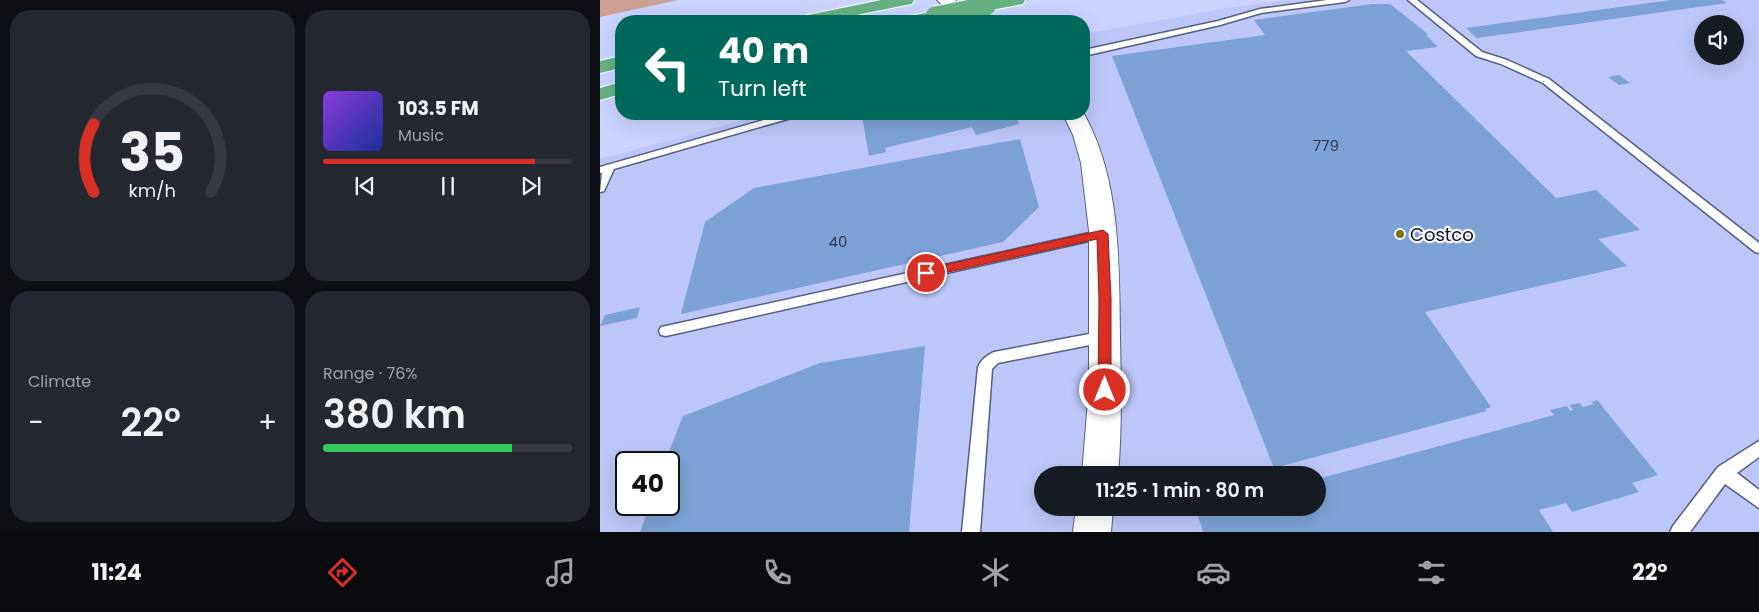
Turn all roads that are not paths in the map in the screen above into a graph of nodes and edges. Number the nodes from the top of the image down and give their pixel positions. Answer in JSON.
{"nodes":[{"id":1,"x":906,"y":0,"type":"edge"},
{"id":2,"x":945,"y":0,"type":"edge"},
{"id":3,"x":1017,"y":0,"type":"edge"},
{"id":4,"x":1345,"y":0,"type":"edge"},
{"id":5,"x":1412,"y":0,"type":"edge"},
{"id":6,"x":832,"y":15,"type":"edge"},
{"id":7,"x":940,"y":15,"type":"edge"},
{"id":8,"x":962,"y":15,"type":"edge"},
{"id":9,"x":1090,"y":52,"type":"edge"},
{"id":10,"x":615,"y":63,"type":"edge"},
{"id":11,"x":600,"y":67,"type":"edge"},
{"id":12,"x":615,"y":90,"type":"edge"},
{"id":13,"x":600,"y":94,"type":"edge"},
{"id":14,"x":774,"y":120,"type":"edge"},
{"id":15,"x":1076,"y":120,"type":"edge"},
{"id":16,"x":605,"y":168,"type":"edge"},
{"id":17,"x":600,"y":188,"type":"edge"},
{"id":18,"x":1103,"y":234,"type":"junction"},
{"id":19,"x":1759,"y":249,"type":"edge"},
{"id":20,"x":666,"y":331,"type":"dead end"},
{"id":21,"x":1105,"y":337,"type":"junction"},
{"id":22,"x":1759,"y":448,"type":"edge"},
{"id":23,"x":1101,"y":466,"type":"edge"},
{"id":24,"x":1724,"y":473,"type":"junction"},
{"id":25,"x":1759,"y":500,"type":"edge"},
{"id":26,"x":1094,"y":516,"type":"edge"},
{"id":27,"x":971,"y":532,"type":"edge"},
{"id":28,"x":1092,"y":532,"type":"edge"},
{"id":29,"x":1679,"y":532,"type":"edge"}],
"edges":[{"from":1,"to":6,"type":"highway"},
{"from":2,"to":8,"type":"street"},
{"from":3,"to":7,"type":"highway","bridge":true},
{"from":4,"to":9,"type":"lane"},
{"from":5,"to":19,"type":"lane"},
{"from":10,"to":11,"type":"highway"},
{"from":12,"to":13,"type":"highway"},
{"from":14,"to":16,"type":"lane"},
{"from":15,"to":18,"type":"street"},
{"from":16,"to":17,"type":"lane"},
{"from":18,"to":20,"type":"lane"},
{"from":18,"to":21,"type":"street"},
{"from":21,"to":23,"type":"street"},
{"from":21,"to":27,"type":"lane"},
{"from":22,"to":24,"type":"lane"},
{"from":24,"to":25,"type":"lane"},
{"from":24,"to":29,"type":"lane"},
{"from":26,"to":28,"type":"street"}]}
